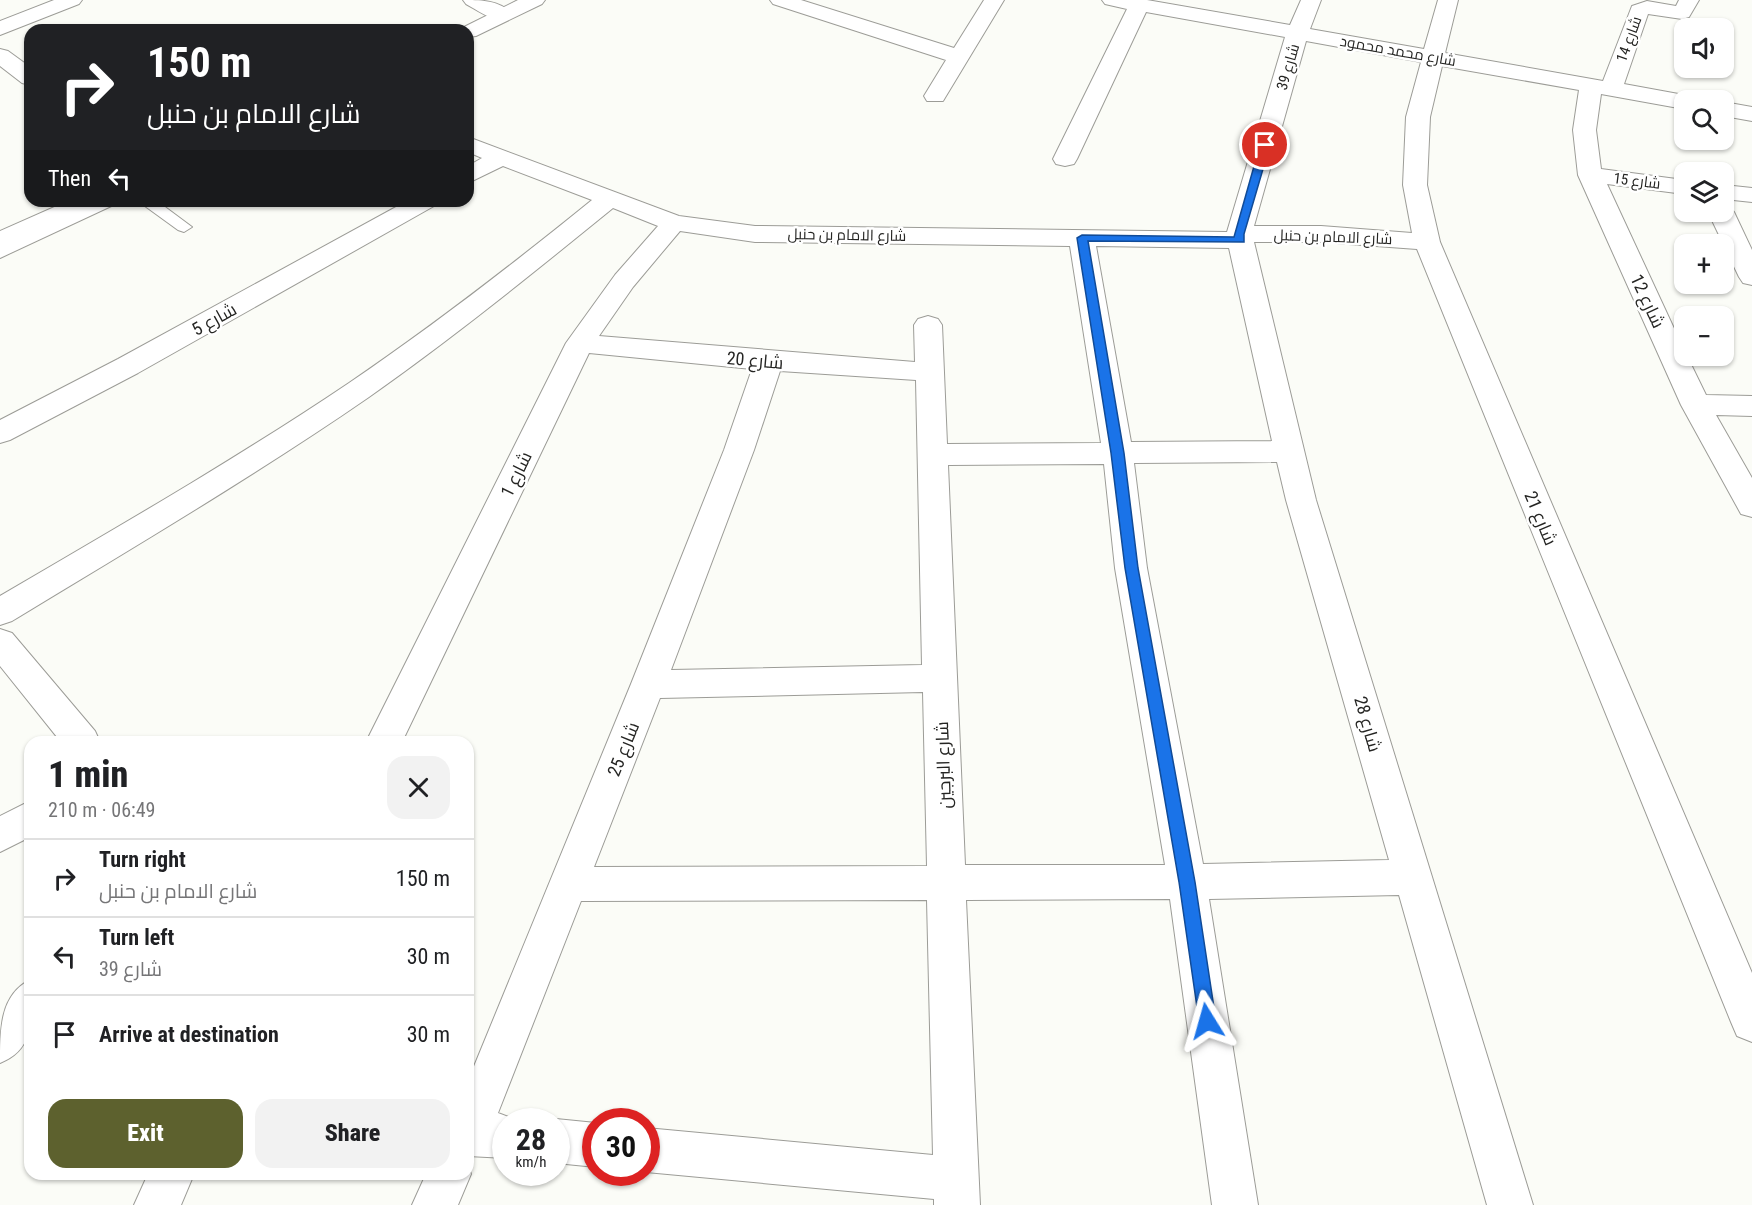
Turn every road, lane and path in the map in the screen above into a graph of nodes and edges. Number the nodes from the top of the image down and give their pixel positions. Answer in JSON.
{"nodes":[{"id":1,"x":72,"y":0,"type":"edge"},
{"id":2,"x":473,"y":0,"type":"edge"},
{"id":3,"x":535,"y":0,"type":"edge"},
{"id":4,"x":780,"y":0,"type":"edge"},
{"id":5,"x":994,"y":0,"type":"edge"},
{"id":6,"x":1311,"y":0,"type":"edge"},
{"id":7,"x":1448,"y":0,"type":"edge"},
{"id":8,"x":1689,"y":0,"type":"edge"},
{"id":9,"x":1128,"y":2,"type":"edge"},
{"id":10,"x":1216,"y":9,"type":"edge"},
{"id":11,"x":502,"y":15,"type":"junction"},
{"id":12,"x":474,"y":28,"type":"edge"},
{"id":13,"x":0,"y":29,"type":"edge"},
{"id":14,"x":1298,"y":33,"type":"junction"},
{"id":15,"x":0,"y":56,"type":"edge"},
{"id":16,"x":959,"y":57,"type":"junction"},
{"id":17,"x":1433,"y":57,"type":"junction"},
{"id":18,"x":24,"y":74,"type":"edge"},
{"id":19,"x":1601,"y":87,"type":"junction"},
{"id":20,"x":935,"y":96,"type":"dead end"},
{"id":21,"x":1674,"y":100,"type":"edge"},
{"id":22,"x":1734,"y":111,"type":"edge"},
{"id":23,"x":1752,"y":114,"type":"edge"},
{"id":24,"x":474,"y":146,"type":"edge"},
{"id":25,"x":501,"y":157,"type":"junction"},
{"id":26,"x":1065,"y":159,"type":"dead end"},
{"id":27,"x":474,"y":173,"type":"edge"},
{"id":28,"x":1590,"y":175,"type":"junction"},
{"id":29,"x":1674,"y":186,"type":"edge"},
{"id":30,"x":1734,"y":193,"type":"edge"},
{"id":31,"x":1752,"y":195,"type":"edge"},
{"id":32,"x":609,"y":199,"type":"junction"},
{"id":33,"x":76,"y":207,"type":"edge"},
{"id":34,"x":101,"y":207,"type":"edge"},
{"id":35,"x":154,"y":207,"type":"edge"},
{"id":36,"x":414,"y":207,"type":"edge"},
{"id":37,"x":1726,"y":222,"type":"edge"},
{"id":38,"x":674,"y":223,"type":"junction"},
{"id":39,"x":184,"y":228,"type":"dead end"},
{"id":40,"x":1240,"y":237,"type":"junction"},
{"id":41,"x":1082,"y":238,"type":"junction"},
{"id":42,"x":0,"y":241,"type":"edge"},
{"id":43,"x":1427,"y":242,"type":"junction"},
{"id":44,"x":0,"y":253,"type":"edge"},
{"id":45,"x":1752,"y":277,"type":"edge"},
{"id":46,"x":928,"y":325,"type":"dead end"},
{"id":47,"x":580,"y":343,"type":"junction"},
{"id":48,"x":769,"y":361,"type":"junction"},
{"id":49,"x":930,"y":372,"type":"junction"},
{"id":50,"x":1696,"y":405,"type":"junction"},
{"id":51,"x":1752,"y":406,"type":"edge"},
{"id":52,"x":0,"y":433,"type":"edge"},
{"id":53,"x":1290,"y":451,"type":"junction"},
{"id":54,"x":1118,"y":453,"type":"junction"},
{"id":55,"x":933,"y":455,"type":"junction"},
{"id":56,"x":1752,"y":506,"type":"edge"},
{"id":57,"x":0,"y":612,"type":"edge"},
{"id":58,"x":0,"y":642,"type":"edge"},
{"id":59,"x":940,"y":678,"type":"junction"},
{"id":60,"x":648,"y":684,"type":"junction"},
{"id":61,"x":77,"y":736,"type":"edge"},
{"id":62,"x":387,"y":736,"type":"edge"},
{"id":63,"x":24,"y":820,"type":"edge"},
{"id":64,"x":0,"y":836,"type":"edge"},
{"id":65,"x":1413,"y":876,"type":"junction"},
{"id":66,"x":947,"y":882,"type":"junction"},
{"id":67,"x":1187,"y":882,"type":"junction"},
{"id":68,"x":569,"y":884,"type":"junction"},
{"id":69,"x":24,"y":1008,"type":"edge"},
{"id":70,"x":1752,"y":1022,"type":"edge"},
{"id":71,"x":0,"y":1043,"type":"edge"},
{"id":72,"x":474,"y":1118,"type":"edge"},
{"id":73,"x":474,"y":1133,"type":"edge"},
{"id":74,"x":492,"y":1135,"type":"edge"},
{"id":75,"x":660,"y":1151,"type":"edge"},
{"id":76,"x":169,"y":1180,"type":"edge"},
{"id":77,"x":446,"y":1180,"type":"edge"},
{"id":78,"x":957,"y":1192,"type":"edge"},
{"id":79,"x":157,"y":1205,"type":"edge"},
{"id":80,"x":435,"y":1205,"type":"edge"},
{"id":81,"x":1235,"y":1205,"type":"edge"},
{"id":82,"x":1510,"y":1205,"type":"edge"}],
"edges":[{"from":1,"to":13,"type":"street"},
{"from":2,"to":11,"type":"street"},
{"from":3,"to":11,"type":"street"},
{"from":4,"to":16,"type":"street"},
{"from":5,"to":16,"type":"street"},
{"from":6,"to":14,"type":"street","name":"شارع 39"},
{"from":7,"to":17,"type":"street","name":"شارع 21"},
{"from":8,"to":19,"type":"street","name":"شارع 14"},
{"from":9,"to":10,"type":"street","name":"شارع محمد محمود"},
{"from":9,"to":26,"type":"street"},
{"from":10,"to":14,"type":"street","name":"شارع محمد محمود"},
{"from":11,"to":12,"type":"street"},
{"from":14,"to":17,"type":"street","name":"شارع محمد محمود"},
{"from":14,"to":40,"type":"street","name":"شارع 39"},
{"from":15,"to":18,"type":"street"},
{"from":16,"to":20,"type":"street"},
{"from":17,"to":19,"type":"street","name":"شارع محمد محمود"},
{"from":17,"to":43,"type":"street","name":"شارع 21"},
{"from":19,"to":21,"type":"street","name":"شارع محمد محمود"},
{"from":19,"to":28,"type":"street","name":"شارع 12"},
{"from":22,"to":23,"type":"street"},
{"from":24,"to":25,"type":"street","name":"شارع الامام بن حنبل"},
{"from":25,"to":27,"type":"street"},
{"from":25,"to":32,"type":"street","name":"شارع الامام بن حنبل"},
{"from":28,"to":29,"type":"street","name":"شارع 15"},
{"from":28,"to":50,"type":"street","name":"شارع 12"},
{"from":30,"to":31,"type":"street"},
{"from":32,"to":38,"type":"street","name":"شارع الامام بن حنبل"},
{"from":32,"to":57,"type":"street"},
{"from":33,"to":42,"type":"street"},
{"from":34,"to":44,"type":"lane"},
{"from":35,"to":39,"type":"lane"},
{"from":36,"to":52,"type":"street","name":"شارع 5"},
{"from":37,"to":45,"type":"street"},
{"from":38,"to":41,"type":"street","name":"شارع الامام بن حنبل"},
{"from":38,"to":47,"type":"street","name":"شارع 1"},
{"from":40,"to":41,"type":"street","name":"شارع الامام بن حنبل"},
{"from":40,"to":43,"type":"street","name":"شارع الامام بن حنبل"},
{"from":40,"to":53,"type":"street","name":"شارع 28"},
{"from":41,"to":54,"type":"street"},
{"from":43,"to":70,"type":"street","name":"شارع 21"},
{"from":46,"to":49,"type":"street","name":"شارع البرجين"},
{"from":47,"to":48,"type":"street","name":"شارع 20"},
{"from":47,"to":62,"type":"street","name":"شارع 1"},
{"from":48,"to":49,"type":"street","name":"شارع 20"},
{"from":48,"to":60,"type":"street","name":"شارع 25"},
{"from":49,"to":55,"type":"street","name":"شارع البرجين"},
{"from":50,"to":51,"type":"street"},
{"from":50,"to":56,"type":"street","name":"شارع 12"},
{"from":53,"to":54,"type":"street"},
{"from":53,"to":65,"type":"street","name":"شارع 28"},
{"from":54,"to":55,"type":"street"},
{"from":54,"to":67,"type":"street"},
{"from":55,"to":59,"type":"street","name":"شارع البرجين"},
{"from":58,"to":61,"type":"street"},
{"from":59,"to":60,"type":"street"},
{"from":59,"to":66,"type":"street","name":"شارع البرجين"},
{"from":60,"to":68,"type":"street","name":"شارع 25"},
{"from":63,"to":64,"type":"street"},
{"from":65,"to":67,"type":"street"},
{"from":65,"to":82,"type":"street","name":"شارع 28"},
{"from":66,"to":67,"type":"street"},
{"from":66,"to":68,"type":"street"},
{"from":66,"to":78,"type":"street","name":"شارع البرجين"},
{"from":67,"to":81,"type":"street"},
{"from":68,"to":72,"type":"street","name":"شارع 25"},
{"from":69,"to":71,"type":"street"},
{"from":73,"to":74,"type":"street"},
{"from":75,"to":78,"type":"street"},
{"from":76,"to":79,"type":"street"},
{"from":77,"to":80,"type":"street"}]}
